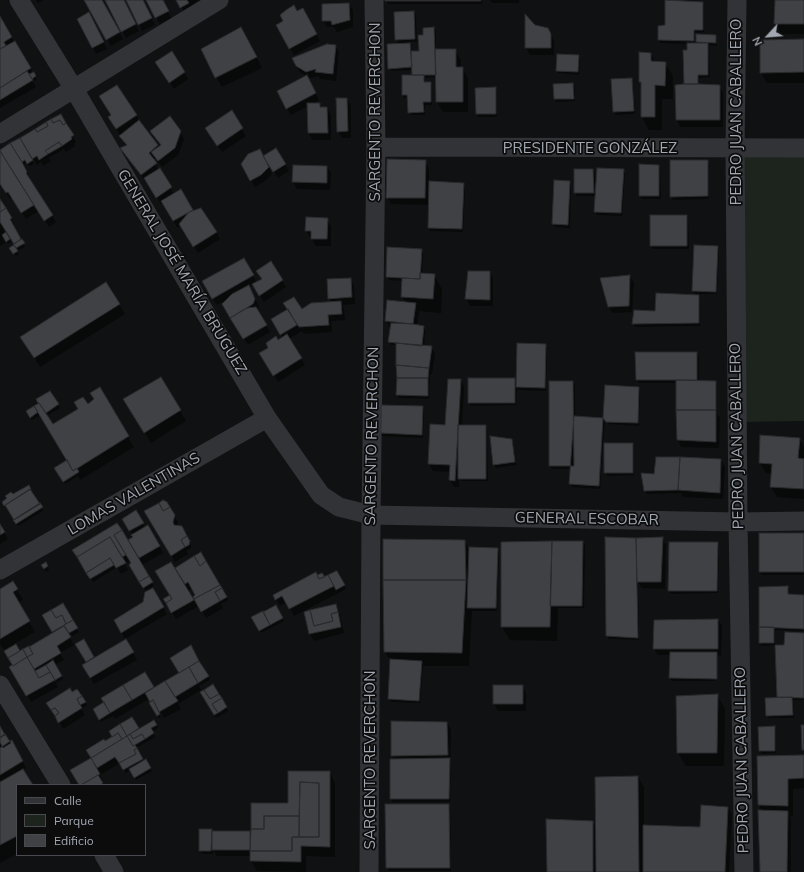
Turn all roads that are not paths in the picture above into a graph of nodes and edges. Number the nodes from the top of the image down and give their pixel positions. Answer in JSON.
{"nodes":[{"id":1,"x":19,"y":0,"type":"edge"},
{"id":2,"x":219,"y":0,"type":"edge"},
{"id":3,"x":374,"y":0,"type":"edge"},
{"id":4,"x":737,"y":0,"type":"edge"},
{"id":5,"x":74,"y":89,"type":"junction"},
{"id":6,"x":0,"y":134,"type":"edge"},
{"id":7,"x":376,"y":147,"type":"junction"},
{"id":8,"x":735,"y":148,"type":"junction"},
{"id":9,"x":804,"y":148,"type":"edge"},
{"id":10,"x":267,"y":418,"type":"junction"},
{"id":11,"x":371,"y":515,"type":"junction"},
{"id":12,"x":804,"y":521,"type":"edge"},
{"id":13,"x":738,"y":522,"type":"junction"},
{"id":14,"x":0,"y":570,"type":"edge"},
{"id":15,"x":0,"y":685,"type":"edge"},
{"id":16,"x":60,"y":784,"type":"edge"},
{"id":17,"x":105,"y":856,"type":"edge"},
{"id":18,"x":114,"y":872,"type":"edge"},
{"id":19,"x":369,"y":872,"type":"edge"},
{"id":20,"x":744,"y":872,"type":"edge"}],
"edges":[{"from":1,"to":5,"type":"street","name":"GENERAL JOSÉ MARÍA BRUGUEZ"},
{"from":2,"to":5,"type":"street"},
{"from":3,"to":7,"type":"street","name":"SARGENTO REVERCHON"},
{"from":4,"to":8,"type":"street","name":"PEDRO JUAN CABALLERO"},
{"from":5,"to":6,"type":"street"},
{"from":5,"to":10,"type":"street","name":"GENERAL JOSÉ MARÍA BRUGUEZ"},
{"from":7,"to":8,"type":"street","name":"PRESIDENTE GONZÁLEZ"},
{"from":7,"to":11,"type":"street","name":"SARGENTO REVERCHON"},
{"from":8,"to":9,"type":"street","name":"PRESIDENTE GONZÁLEZ"},
{"from":8,"to":13,"type":"street","name":"PEDRO JUAN CABALLERO"},
{"from":10,"to":11,"type":"street","name":"GENERAL JOSÉ MARÍA BRUGUEZ"},
{"from":10,"to":14,"type":"street","name":"LOMAS VALENTINAS"},
{"from":11,"to":13,"type":"street","name":"GENERAL ESCOBAR"},
{"from":11,"to":19,"type":"street","name":"SARGENTO REVERCHON"},
{"from":12,"to":13,"type":"street","name":"GENERAL ESCOBAR"},
{"from":13,"to":20,"type":"street","name":"PEDRO JUAN CABALLERO"},
{"from":15,"to":16,"type":"street"},
{"from":17,"to":18,"type":"street"}]}
